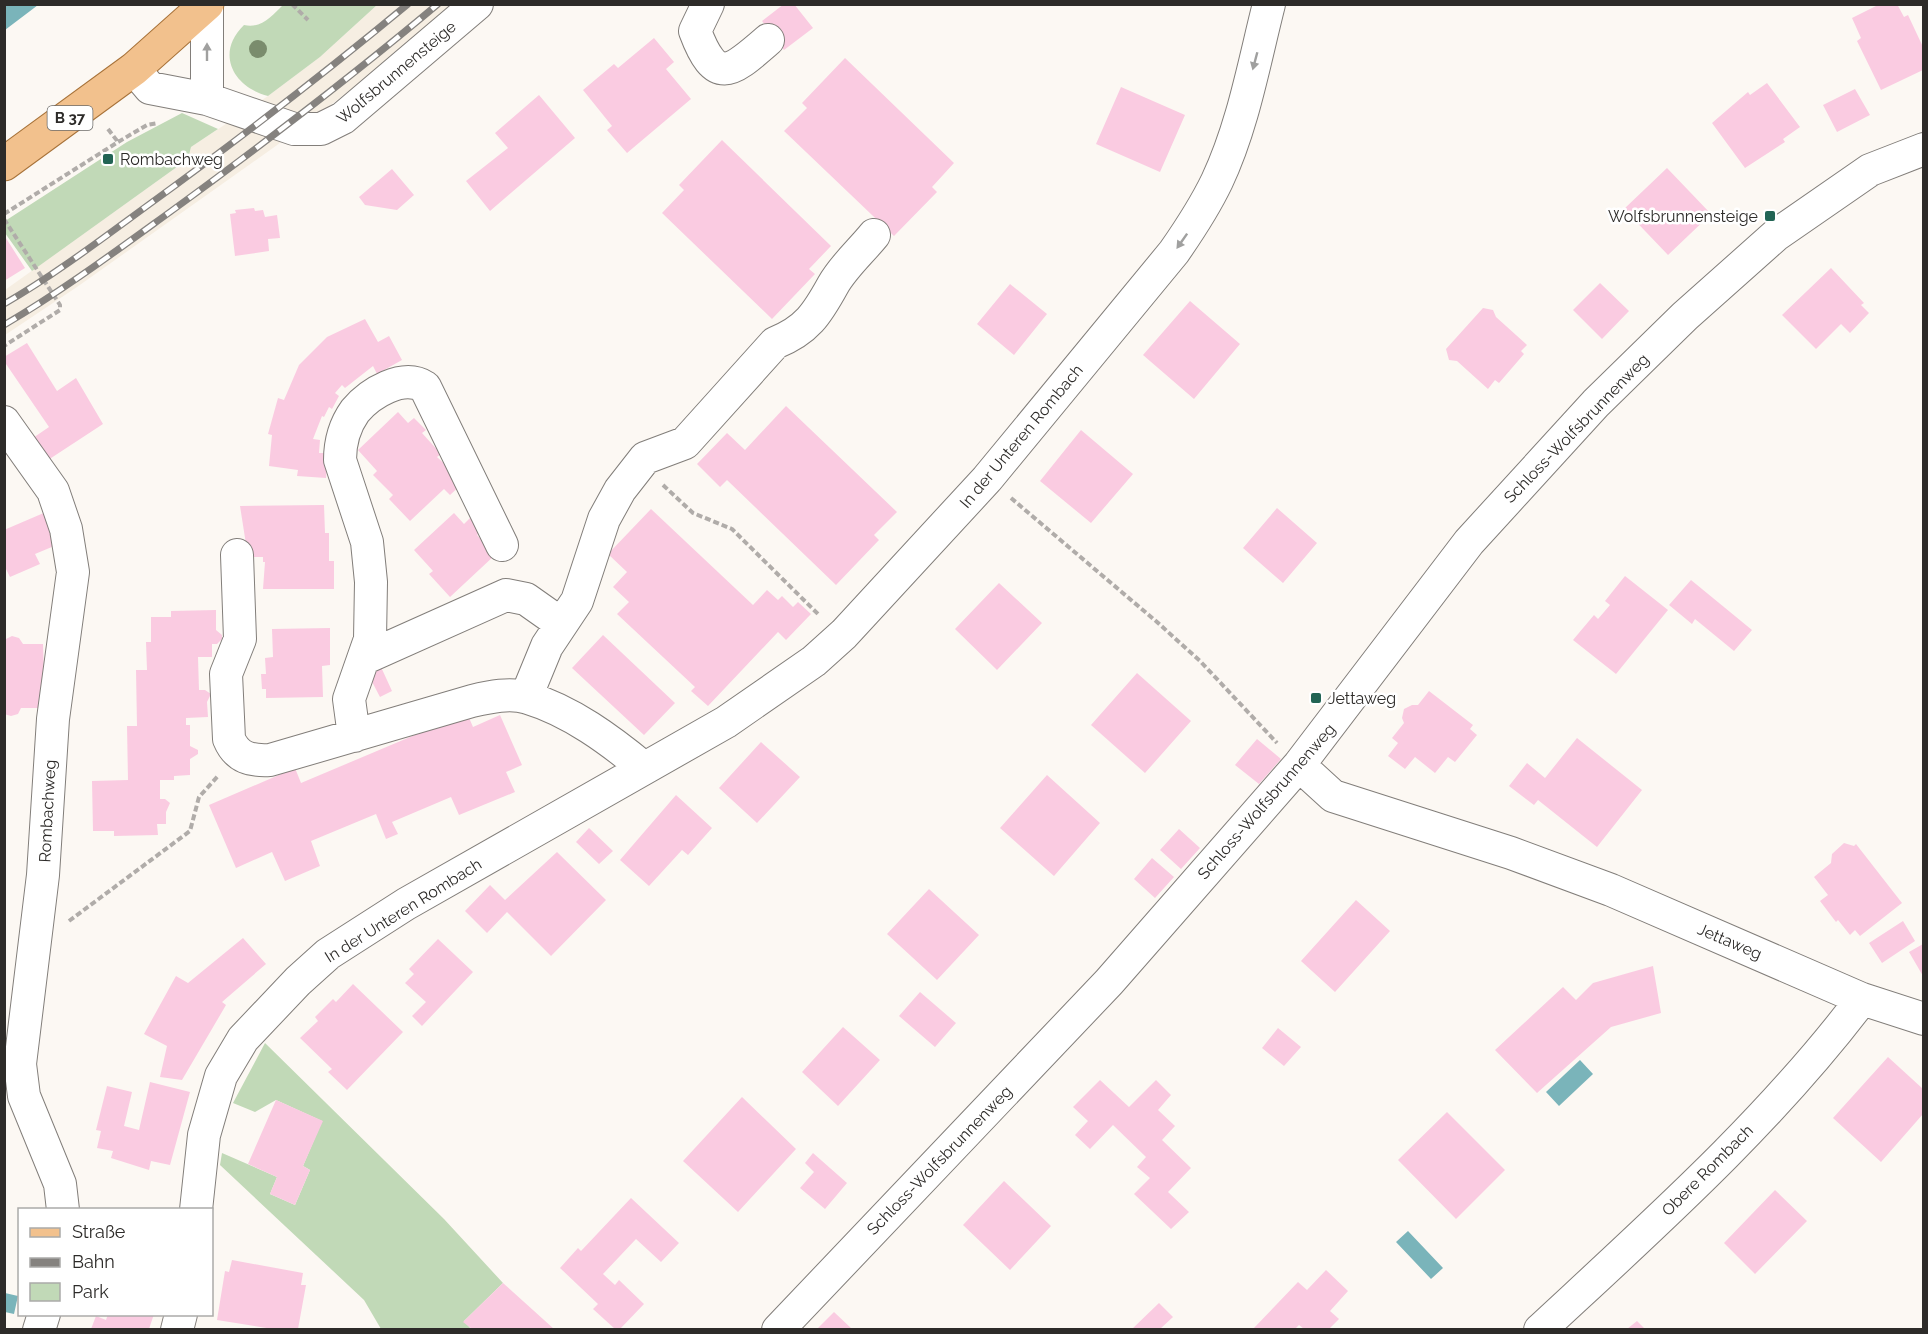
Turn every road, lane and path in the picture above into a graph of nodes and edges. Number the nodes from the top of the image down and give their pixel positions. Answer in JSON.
{"nodes":[{"id":1,"x":207,"y":4,"type":"edge"},
{"id":2,"x":292,"y":4,"type":"edge"},
{"id":3,"x":477,"y":4,"type":"edge"},
{"id":4,"x":708,"y":4,"type":"edge"},
{"id":5,"x":1269,"y":4,"type":"edge"},
{"id":6,"x":308,"y":20,"type":"dead end"},
{"id":7,"x":768,"y":40,"type":"dead end"},
{"id":8,"x":134,"y":69,"type":"junction"},
{"id":9,"x":193,"y":96,"type":"junction"},
{"id":10,"x":1923,"y":149,"type":"edge"},
{"id":11,"x":4,"y":164,"type":"edge"},
{"id":12,"x":4,"y":214,"type":"edge"},
{"id":13,"x":4,"y":219,"type":"edge"},
{"id":14,"x":874,"y":235,"type":"dead end"},
{"id":15,"x":4,"y":346,"type":"edge"},
{"id":16,"x":4,"y":422,"type":"edge"},
{"id":17,"x":645,"y":458,"type":"junction"},
{"id":18,"x":987,"y":479,"type":"junction"},
{"id":19,"x":502,"y":545,"type":"dead end"},
{"id":20,"x":237,"y":555,"type":"dead end"},
{"id":21,"x":560,"y":623,"type":"junction"},
{"id":22,"x":811,"y":624,"type":"dead end"},
{"id":23,"x":363,"y":659,"type":"junction"},
{"id":24,"x":526,"y":697,"type":"junction"},
{"id":25,"x":354,"y":736,"type":"junction"},
{"id":26,"x":239,"y":753,"type":"junction"},
{"id":27,"x":1299,"y":765,"type":"junction"},
{"id":28,"x":644,"y":768,"type":"junction"},
{"id":29,"x":62,"y":926,"type":"dead end"},
{"id":30,"x":1862,"y":999,"type":"junction"},
{"id":31,"x":1923,"y":1019,"type":"edge"},
{"id":32,"x":63,"y":1208,"type":"edge"},
{"id":33,"x":196,"y":1208,"type":"edge"},
{"id":34,"x":778,"y":1329,"type":"edge"},
{"id":35,"x":1540,"y":1329,"type":"edge"}],
"edges":[{"from":1,"to":8,"type":"main road","number":"B 37"},
{"from":9,"to":1,"type":"street","one_way":true},
{"from":2,"to":6,"type":"path"},
{"from":3,"to":9,"type":"street","name":"Wolfsbrunnensteige"},
{"from":4,"to":7,"type":"street"},
{"from":5,"to":18,"type":"street","name":"In der Unteren Rombach","one_way":true},
{"from":8,"to":9,"type":"street","name":"Wolfsbrunnensteige"},
{"from":8,"to":11,"type":"main road","number":"B 37"},
{"from":9,"to":12,"type":"path"},
{"from":10,"to":27,"type":"street","name":"Schloss-Wolfsbrunnenweg"},
{"from":13,"to":15,"type":"path"},
{"from":14,"to":17,"type":"street"},
{"from":16,"to":32,"type":"street","name":"Rombachweg"},
{"from":17,"to":21,"type":"street"},
{"from":17,"to":22,"type":"path"},
{"from":18,"to":27,"type":"path"},
{"from":18,"to":28,"type":"street","name":"In der Unteren Rombach"},
{"from":19,"to":23,"type":"street"},
{"from":20,"to":26,"type":"street"},
{"from":21,"to":23,"type":"street"},
{"from":21,"to":24,"type":"street"},
{"from":23,"to":25,"type":"street"},
{"from":24,"to":25,"type":"street"},
{"from":24,"to":28,"type":"street"},
{"from":25,"to":26,"type":"street"},
{"from":26,"to":29,"type":"path"},
{"from":27,"to":30,"type":"street","name":"Jettaweg"},
{"from":27,"to":34,"type":"street","name":"Schloss-Wolfsbrunnenweg"},
{"from":28,"to":33,"type":"street","name":"In der Unteren Rombach"},
{"from":30,"to":31,"type":"street","name":"Jettaweg"},
{"from":30,"to":35,"type":"street","name":"Obere Rombach"}]}
